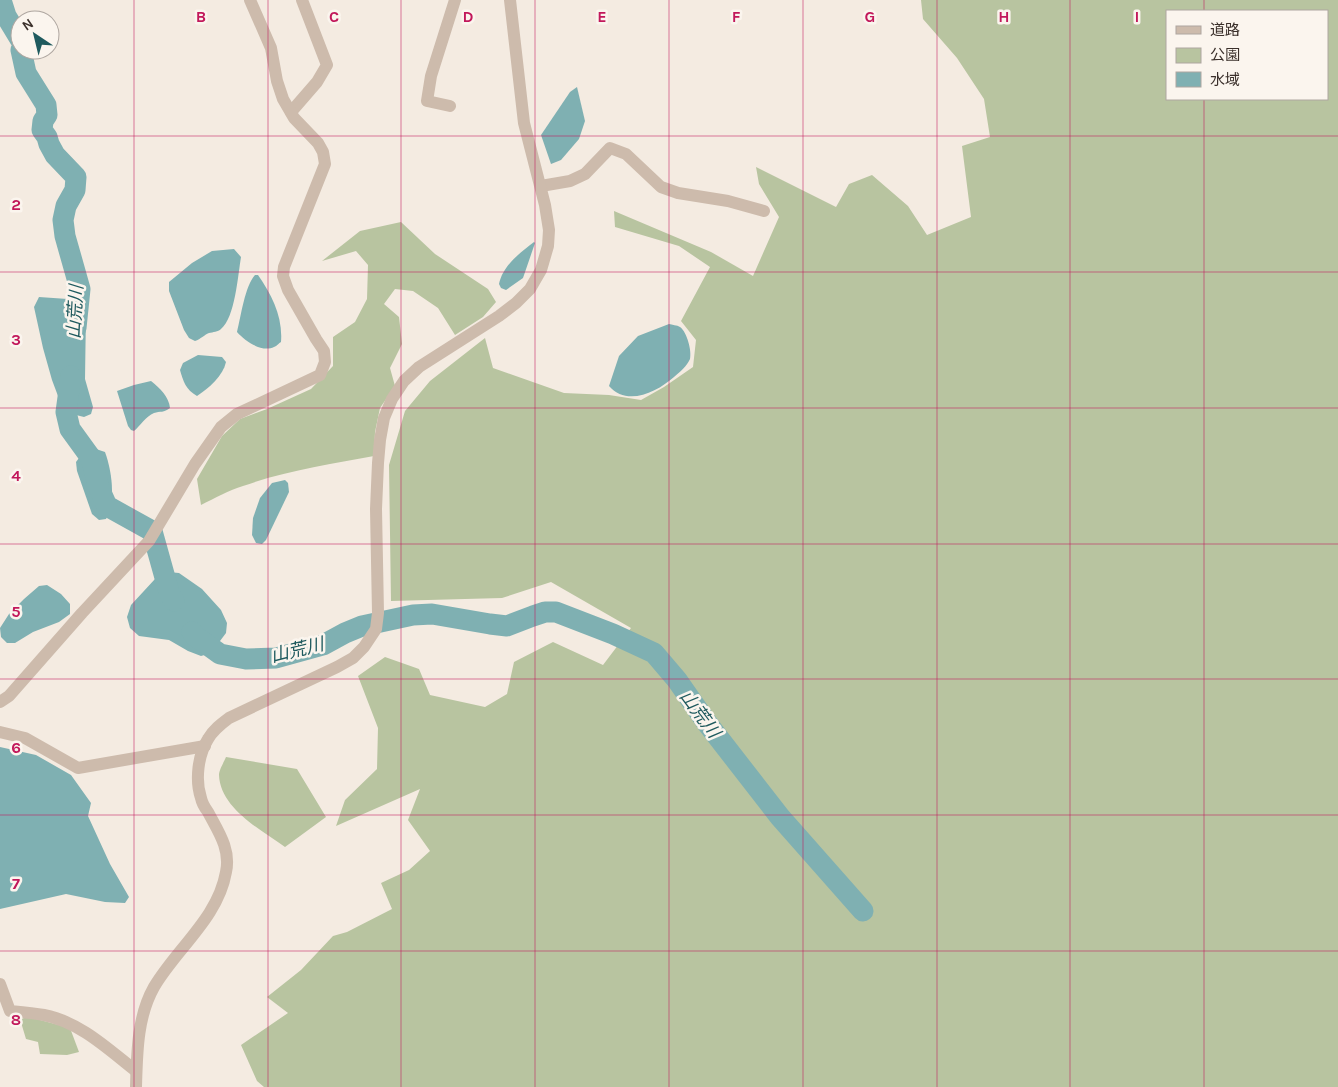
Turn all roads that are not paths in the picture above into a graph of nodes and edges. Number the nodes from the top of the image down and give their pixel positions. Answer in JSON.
{"nodes":[{"id":1,"x":250,"y":0,"type":"edge"},
{"id":2,"x":302,"y":0,"type":"edge"},
{"id":3,"x":455,"y":0,"type":"edge"},
{"id":4,"x":510,"y":0,"type":"edge"},
{"id":5,"x":450,"y":106,"type":"dead end"},
{"id":6,"x":291,"y":112,"type":"junction"},
{"id":7,"x":541,"y":186,"type":"junction"},
{"id":8,"x":764,"y":211,"type":"dead end"},
{"id":9,"x":0,"y":702,"type":"edge"},
{"id":10,"x":0,"y":732,"type":"edge"},
{"id":11,"x":205,"y":746,"type":"junction"},
{"id":12,"x":0,"y":984,"type":"edge"},
{"id":13,"x":136,"y":1071,"type":"junction"},
{"id":14,"x":136,"y":1087,"type":"edge"}],
"edges":[{"from":1,"to":6,"type":"street"},
{"from":2,"to":6,"type":"street"},
{"from":3,"to":5,"type":"street"},
{"from":4,"to":7,"type":"street"},
{"from":6,"to":9,"type":"street"},
{"from":7,"to":8,"type":"street"},
{"from":7,"to":11,"type":"street"},
{"from":10,"to":11,"type":"street"},
{"from":11,"to":13,"type":"street"},
{"from":12,"to":13,"type":"street"},
{"from":13,"to":14,"type":"street"}]}
